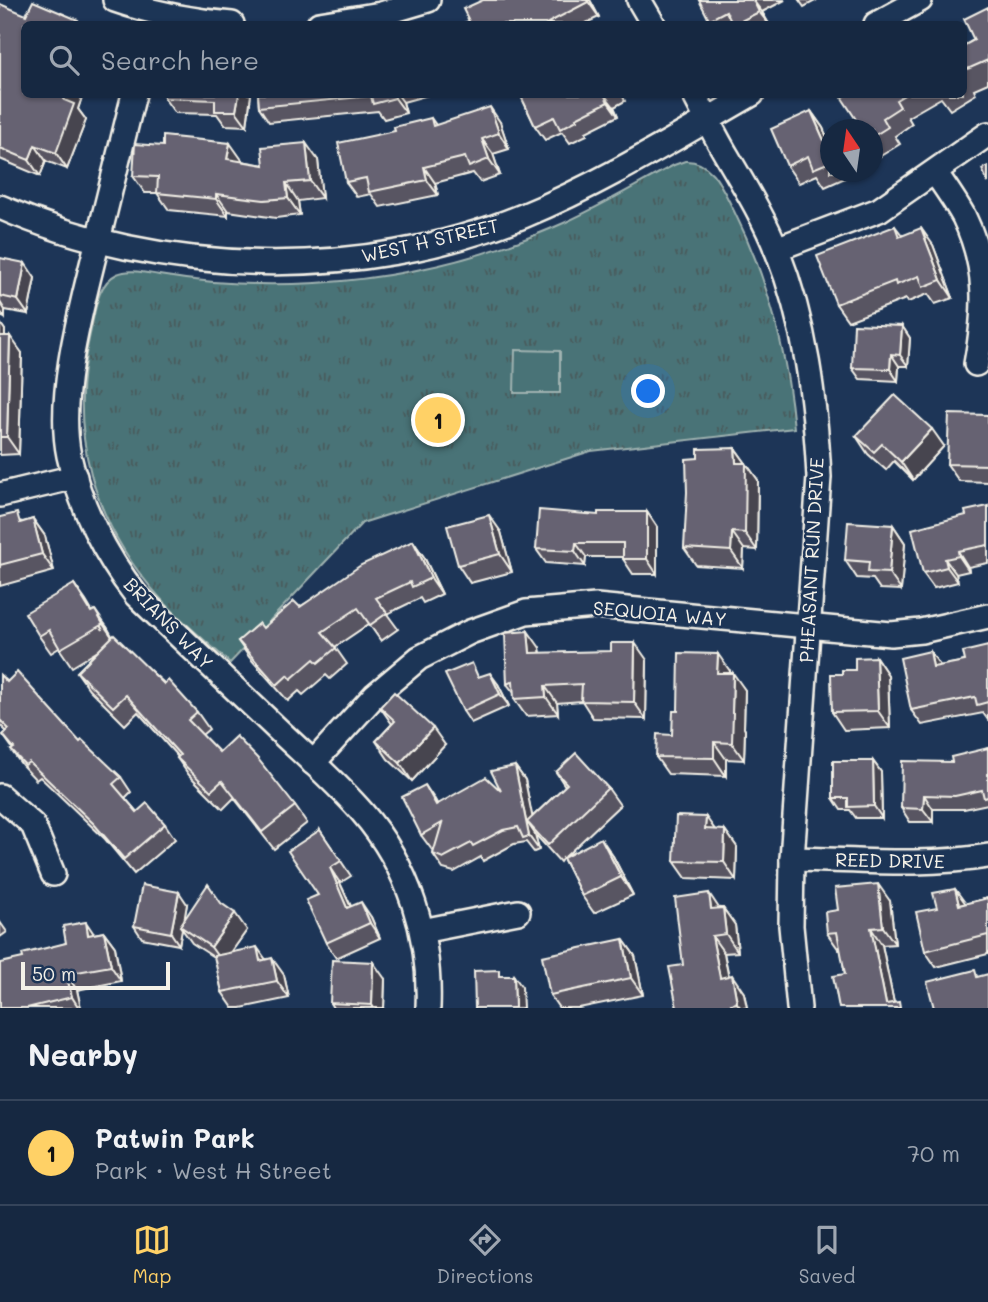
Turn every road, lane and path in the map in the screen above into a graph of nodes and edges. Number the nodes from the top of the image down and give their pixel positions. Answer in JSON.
{"nodes":[{"id":1,"x":115,"y":0,"type":"edge"},
{"id":2,"x":428,"y":0,"type":"edge"},
{"id":3,"x":639,"y":0,"type":"edge"},
{"id":4,"x":920,"y":0,"type":"edge"},
{"id":5,"x":154,"y":18,"type":"edge"},
{"id":6,"x":193,"y":21,"type":"edge"},
{"id":7,"x":338,"y":21,"type":"edge"},
{"id":8,"x":651,"y":21,"type":"edge"},
{"id":9,"x":882,"y":21,"type":"edge"},
{"id":10,"x":133,"y":98,"type":"edge"},
{"id":11,"x":696,"y":98,"type":"edge"},
{"id":12,"x":745,"y":98,"type":"edge"},
{"id":13,"x":707,"y":119,"type":"junction"},
{"id":14,"x":988,"y":134,"type":"edge"},
{"id":15,"x":935,"y":172,"type":"junction"},
{"id":16,"x":0,"y":207,"type":"edge"},
{"id":17,"x":98,"y":240,"type":"junction"},
{"id":18,"x":776,"y":249,"type":"junction"},
{"id":19,"x":976,"y":364,"type":"dead end"},
{"id":20,"x":75,"y":477,"type":"junction"},
{"id":21,"x":0,"y":495,"type":"edge"},
{"id":22,"x":988,"y":616,"type":"edge"},
{"id":23,"x":809,"y":625,"type":"junction"},
{"id":24,"x":313,"y":763,"type":"junction"},
{"id":25,"x":0,"y":796,"type":"edge"},
{"id":26,"x":988,"y":856,"type":"edge"},
{"id":27,"x":792,"y":859,"type":"junction"},
{"id":28,"x":52,"y":874,"type":"dead end"},
{"id":29,"x":518,"y":912,"type":"dead end"},
{"id":30,"x":422,"y":931,"type":"junction"},
{"id":31,"x":428,"y":1008,"type":"edge"},
{"id":32,"x":799,"y":1008,"type":"edge"}],
"edges":[{"from":1,"to":5,"type":"street"},
{"from":2,"to":7,"type":"street"},
{"from":3,"to":8,"type":"street"},
{"from":4,"to":9,"type":"street"},
{"from":5,"to":6,"type":"street"},
{"from":10,"to":17,"type":"street","name":"BRIANS WAY"},
{"from":11,"to":13,"type":"street","name":"PHEASANT RUN DRIVE"},
{"from":12,"to":13,"type":"street","name":"WEST H STREET"},
{"from":13,"to":17,"type":"street","name":"WEST H STREET"},
{"from":13,"to":18,"type":"street","name":"PHEASANT RUN DRIVE"},
{"from":14,"to":15,"type":"street"},
{"from":15,"to":18,"type":"street"},
{"from":15,"to":19,"type":"street"},
{"from":16,"to":17,"type":"street","name":"WEST H STREET"},
{"from":17,"to":20,"type":"street","name":"BRIANS WAY"},
{"from":18,"to":23,"type":"street","name":"PHEASANT RUN DRIVE"},
{"from":20,"to":21,"type":"street"},
{"from":20,"to":24,"type":"street","name":"BRIANS WAY"},
{"from":22,"to":23,"type":"street","name":"SEQUOIA WAY"},
{"from":23,"to":24,"type":"street","name":"SEQUOIA WAY"},
{"from":23,"to":27,"type":"street","name":"PHEASANT RUN DRIVE"},
{"from":24,"to":30,"type":"street","name":"BRIANS WAY"},
{"from":25,"to":28,"type":"street"},
{"from":26,"to":27,"type":"street","name":"REED DRIVE"},
{"from":27,"to":32,"type":"street","name":"PHEASANT RUN DRIVE"},
{"from":29,"to":30,"type":"street"},
{"from":30,"to":31,"type":"street","name":"BRIANS WAY"}]}
